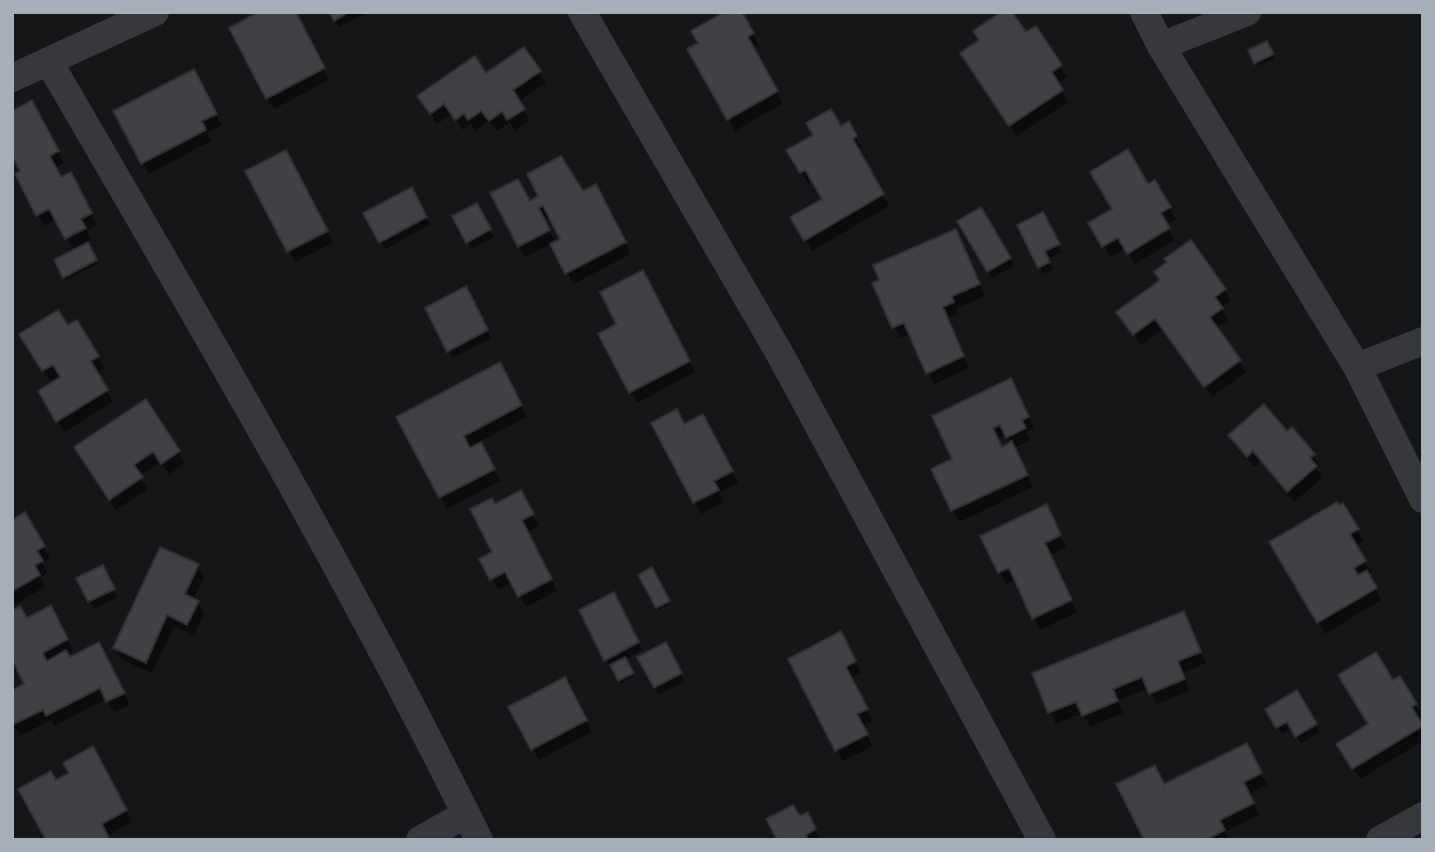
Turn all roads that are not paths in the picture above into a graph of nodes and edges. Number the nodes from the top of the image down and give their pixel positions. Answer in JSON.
{"nodes":[{"id":1,"x":155,"y":12,"type":"edge"},
{"id":2,"x":582,"y":12,"type":"edge"},
{"id":3,"x":1144,"y":12,"type":"edge"},
{"id":4,"x":1247,"y":12,"type":"edge"},
{"id":5,"x":1161,"y":46,"type":"junction"},
{"id":6,"x":49,"y":62,"type":"junction"},
{"id":7,"x":12,"y":78,"type":"edge"},
{"id":8,"x":1423,"y":341,"type":"edge"},
{"id":9,"x":1357,"y":367,"type":"junction"},
{"id":10,"x":1423,"y":499,"type":"edge"},
{"id":11,"x":466,"y":814,"type":"junction"},
{"id":12,"x":1423,"y":816,"type":"edge"},
{"id":13,"x":420,"y":840,"type":"edge"},
{"id":14,"x":479,"y":840,"type":"edge"},
{"id":15,"x":1042,"y":840,"type":"edge"},
{"id":16,"x":1380,"y":840,"type":"edge"}],
"edges":[{"from":1,"to":6,"type":"street"},
{"from":2,"to":15,"type":"street"},
{"from":3,"to":5,"type":"street"},
{"from":4,"to":5,"type":"street"},
{"from":5,"to":9,"type":"street"},
{"from":6,"to":7,"type":"street"},
{"from":6,"to":11,"type":"street"},
{"from":8,"to":9,"type":"street"},
{"from":9,"to":10,"type":"street"},
{"from":11,"to":13,"type":"street"},
{"from":11,"to":14,"type":"street"},
{"from":12,"to":16,"type":"street"}]}
